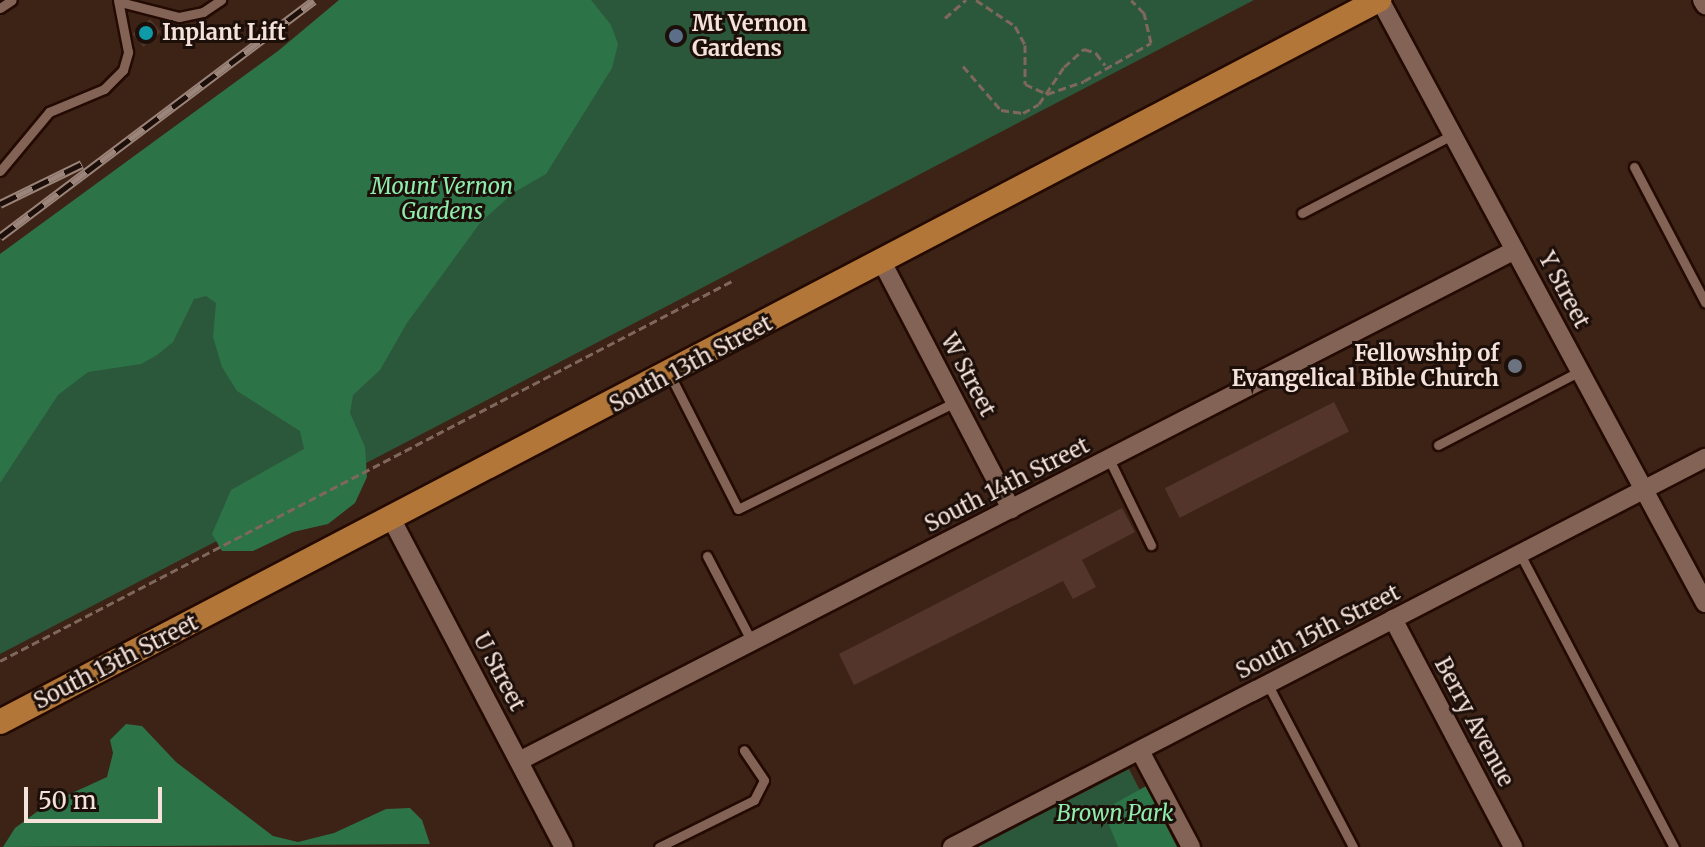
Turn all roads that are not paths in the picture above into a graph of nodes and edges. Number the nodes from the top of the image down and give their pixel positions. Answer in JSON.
{"nodes":[{"id":1,"x":12,"y":0,"type":"edge"},
{"id":2,"x":221,"y":0,"type":"edge"},
{"id":3,"x":1380,"y":0,"type":"edge"},
{"id":4,"x":119,"y":1,"type":"edge"},
{"id":5,"x":0,"y":8,"type":"edge"},
{"id":6,"x":1454,"y":134,"type":"junction"},
{"id":7,"x":1634,"y":167,"type":"dead end"},
{"id":8,"x":0,"y":171,"type":"edge"},
{"id":9,"x":1302,"y":213,"type":"dead end"},
{"id":10,"x":1515,"y":250,"type":"junction"},
{"id":11,"x":882,"y":262,"type":"junction"},
{"id":12,"x":1705,"y":302,"type":"edge"},
{"id":13,"x":1580,"y":371,"type":"junction"},
{"id":14,"x":670,"y":375,"type":"junction"},
{"id":15,"x":955,"y":402,"type":"junction"},
{"id":16,"x":1438,"y":445,"type":"dead end"},
{"id":17,"x":1705,"y":458,"type":"edge"},
{"id":18,"x":1109,"y":459,"type":"junction"},
{"id":19,"x":1644,"y":490,"type":"junction"},
{"id":20,"x":1011,"y":509,"type":"junction"},
{"id":21,"x":392,"y":520,"type":"junction"},
{"id":22,"x":1151,"y":545,"type":"dead end"},
{"id":23,"x":1520,"y":554,"type":"junction"},
{"id":24,"x":707,"y":556,"type":"dead end"},
{"id":25,"x":1705,"y":603,"type":"edge"},
{"id":26,"x":1393,"y":619,"type":"junction"},
{"id":27,"x":752,"y":642,"type":"junction"},
{"id":28,"x":1268,"y":685,"type":"junction"},
{"id":29,"x":0,"y":722,"type":"edge"},
{"id":30,"x":744,"y":750,"type":"dead end"},
{"id":31,"x":1140,"y":751,"type":"junction"},
{"id":32,"x":519,"y":761,"type":"junction"},
{"id":33,"x":564,"y":847,"type":"edge"},
{"id":34,"x":659,"y":847,"type":"edge"},
{"id":35,"x":952,"y":847,"type":"edge"},
{"id":36,"x":1191,"y":847,"type":"edge"},
{"id":37,"x":1353,"y":847,"type":"edge"},
{"id":38,"x":1513,"y":847,"type":"edge"},
{"id":39,"x":1674,"y":847,"type":"edge"}],
"edges":[{"from":1,"to":5,"type":"lane"},
{"from":2,"to":4,"type":"lane"},
{"from":3,"to":6,"type":"street","name":"Y Street"},
{"from":3,"to":11,"type":"main road","name":"South 13th Street"},
{"from":4,"to":8,"type":"lane"},
{"from":6,"to":9,"type":"lane"},
{"from":6,"to":10,"type":"street","name":"Y Street"},
{"from":7,"to":12,"type":"lane"},
{"from":10,"to":13,"type":"street","name":"Y Street"},
{"from":10,"to":18,"type":"street","name":"South 14th Street"},
{"from":11,"to":14,"type":"main road","name":"South 13th Street"},
{"from":11,"to":15,"type":"street","name":"W Street"},
{"from":13,"to":16,"type":"lane"},
{"from":13,"to":19,"type":"street","name":"Y Street"},
{"from":14,"to":15,"type":"lane"},
{"from":14,"to":21,"type":"main road","name":"South 13th Street"},
{"from":15,"to":20,"type":"street","name":"W Street"},
{"from":17,"to":19,"type":"street","name":"South 15th Street"},
{"from":18,"to":20,"type":"street","name":"South 14th Street"},
{"from":18,"to":22,"type":"lane"},
{"from":19,"to":23,"type":"street","name":"South 15th Street"},
{"from":19,"to":25,"type":"street","name":"Y Street"},
{"from":20,"to":27,"type":"street","name":"South 14th Street"},
{"from":21,"to":29,"type":"main road","name":"South 13th Street"},
{"from":21,"to":32,"type":"street","name":"U Street"},
{"from":23,"to":26,"type":"street","name":"South 15th Street"},
{"from":23,"to":39,"type":"lane"},
{"from":24,"to":27,"type":"lane"},
{"from":26,"to":28,"type":"street","name":"South 15th Street"},
{"from":26,"to":38,"type":"street","name":"Berry Avenue"},
{"from":27,"to":32,"type":"street","name":"South 14th Street"},
{"from":28,"to":31,"type":"street","name":"South 15th Street"},
{"from":28,"to":37,"type":"lane"},
{"from":30,"to":34,"type":"lane"},
{"from":31,"to":35,"type":"street","name":"South 15th Street"},
{"from":31,"to":36,"type":"street"},
{"from":32,"to":33,"type":"street","name":"U Street"}]}
